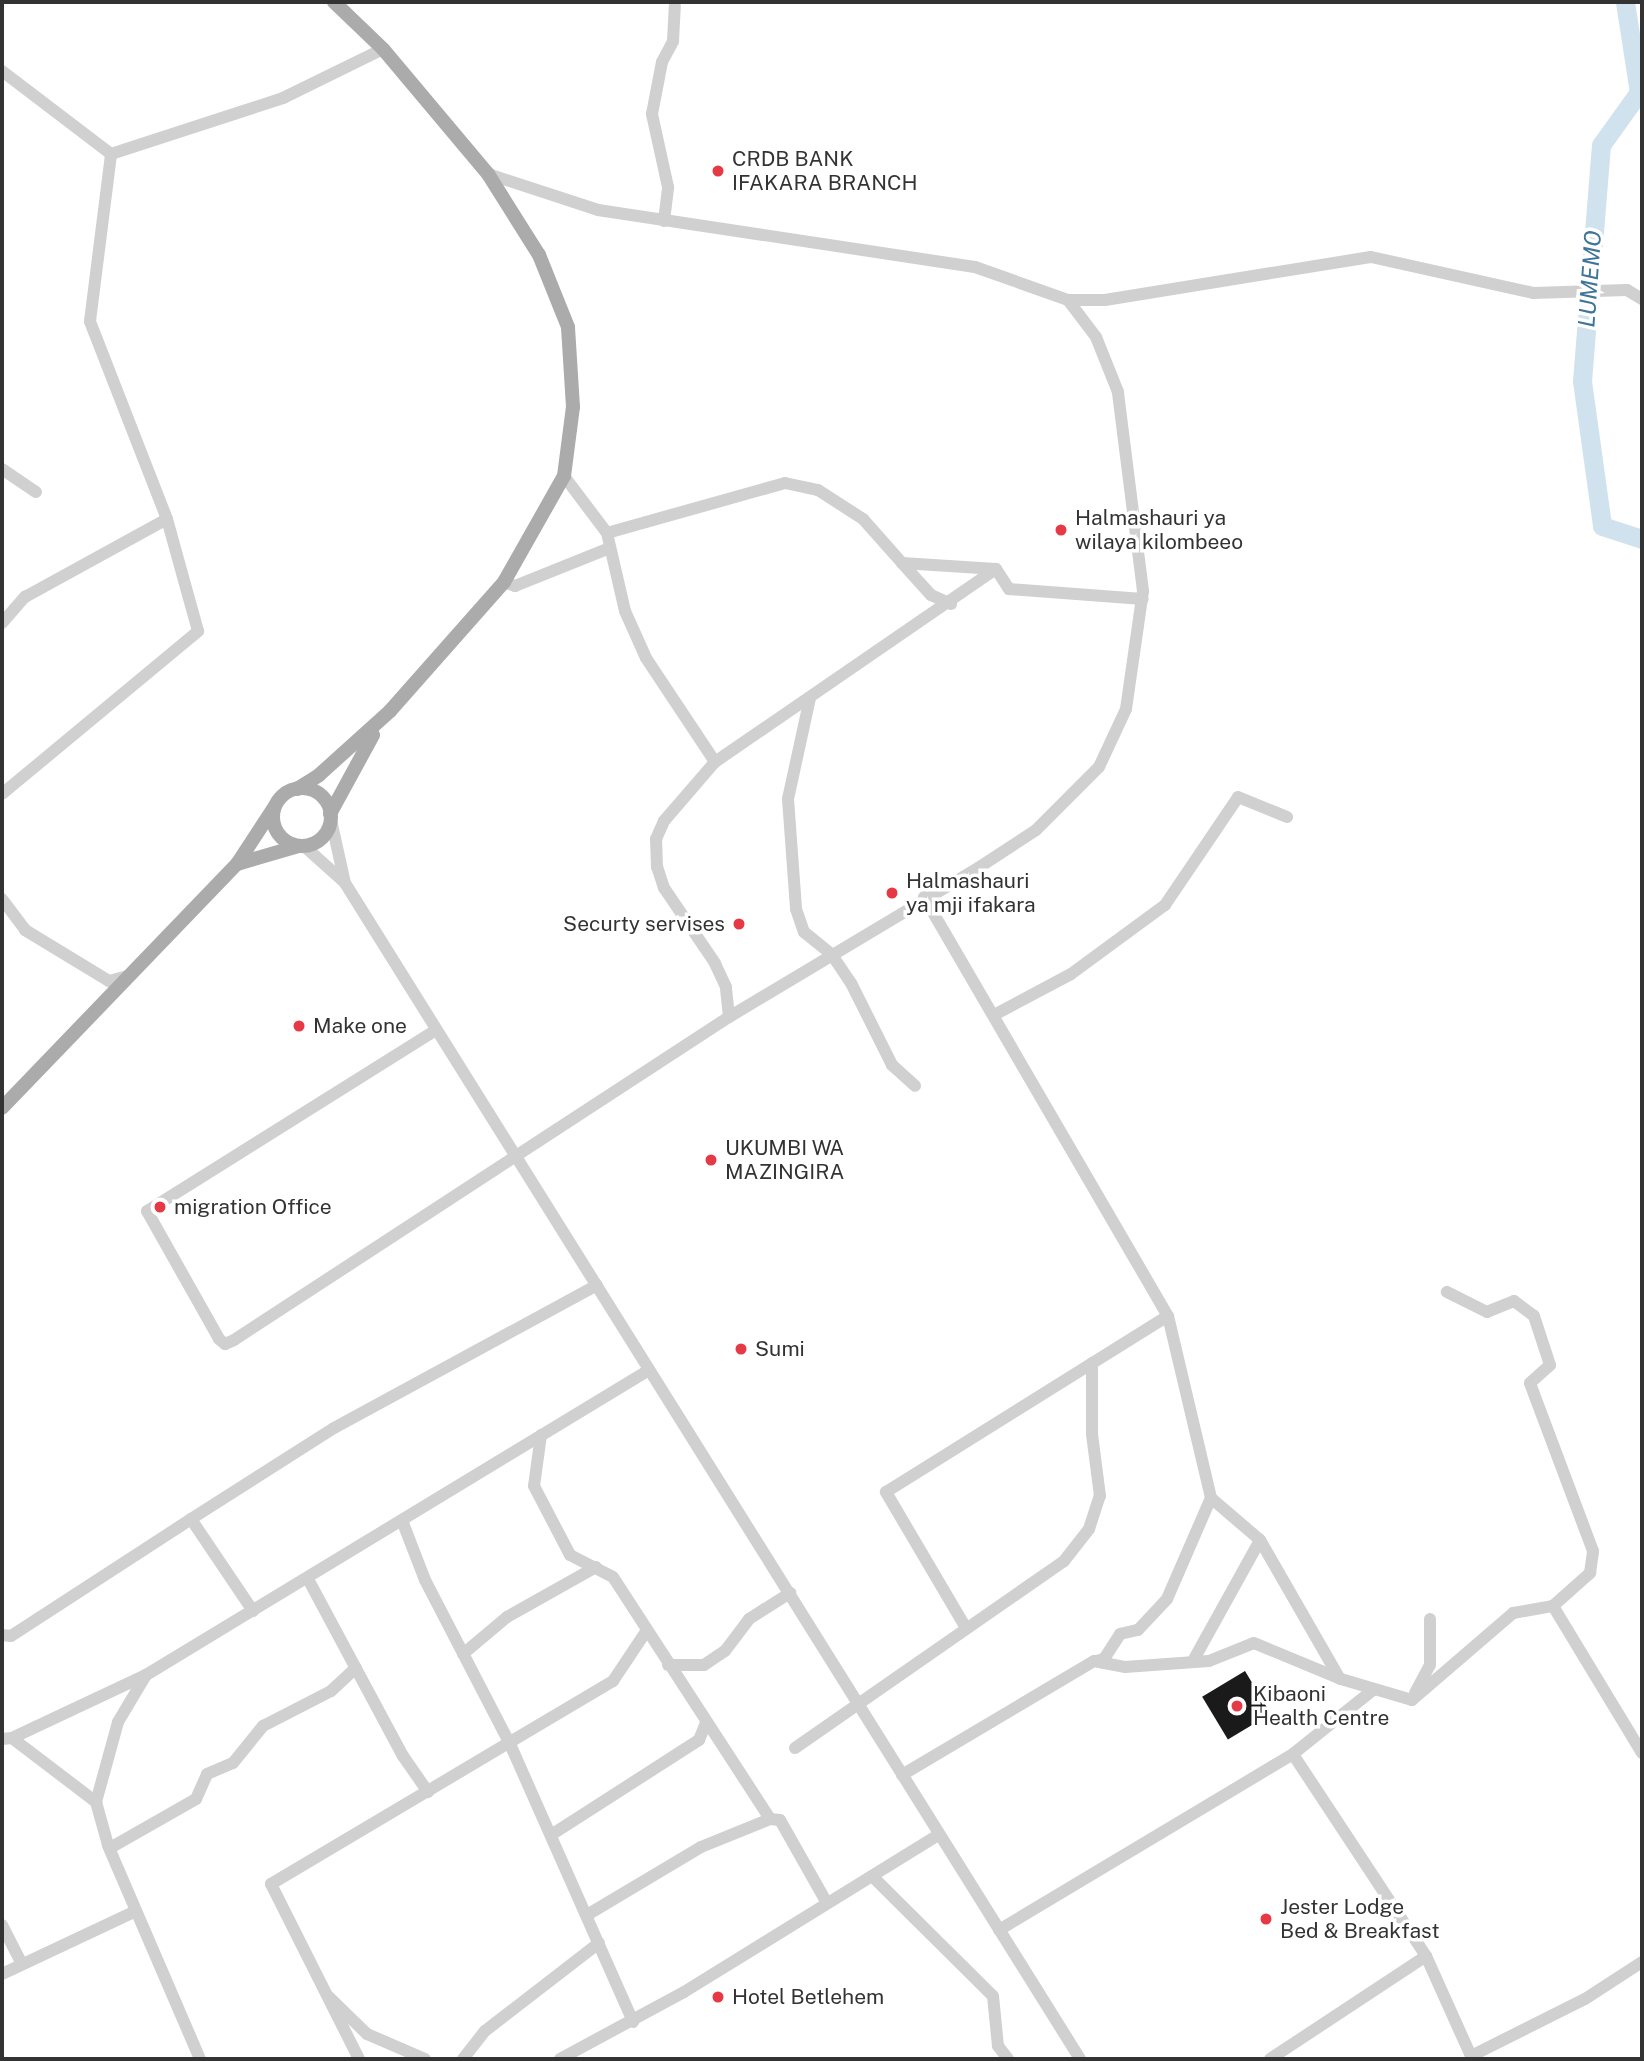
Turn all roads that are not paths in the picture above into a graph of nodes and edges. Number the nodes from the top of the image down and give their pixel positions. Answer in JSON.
{"nodes":[{"id":1,"x":334,"y":2,"type":"edge"},
{"id":2,"x":675,"y":6,"type":"dead end"},
{"id":3,"x":383,"y":49,"type":"junction"},
{"id":4,"x":2,"y":71,"type":"edge"},
{"id":5,"x":111,"y":154,"type":"junction"},
{"id":6,"x":488,"y":174,"type":"junction"},
{"id":7,"x":664,"y":221,"type":"junction"},
{"id":8,"x":1642,"y":299,"type":"edge"},
{"id":9,"x":1068,"y":300,"type":"junction"},
{"id":10,"x":2,"y":469,"type":"edge"},
{"id":11,"x":564,"y":476,"type":"junction"},
{"id":12,"x":36,"y":492,"type":"dead end"},
{"id":13,"x":167,"y":519,"type":"junction"},
{"id":14,"x":607,"y":533,"type":"junction"},
{"id":15,"x":607,"y":549,"type":"junction"},
{"id":16,"x":902,"y":563,"type":"junction"},
{"id":17,"x":996,"y":569,"type":"junction"},
{"id":18,"x":504,"y":582,"type":"junction"},
{"id":19,"x":1143,"y":599,"type":"junction"},
{"id":20,"x":951,"y":604,"type":"junction"},
{"id":21,"x":2,"y":623,"type":"edge"},
{"id":22,"x":810,"y":698,"type":"junction"},
{"id":23,"x":390,"y":711,"type":"junction"},
{"id":24,"x":715,"y":762,"type":"junction"},
{"id":25,"x":297,"y":789,"type":"junction"},
{"id":26,"x":2,"y":794,"type":"edge"},
{"id":27,"x":275,"y":806,"type":"junction"},
{"id":28,"x":330,"y":817,"type":"junction"},
{"id":29,"x":1287,"y":817,"type":"dead end"},
{"id":30,"x":302,"y":846,"type":"junction"},
{"id":31,"x":237,"y":864,"type":"junction"},
{"id":32,"x":345,"y":883,"type":"junction"},
{"id":33,"x":924,"y":897,"type":"junction"},
{"id":34,"x":2,"y":899,"type":"edge"},
{"id":35,"x":832,"y":955,"type":"junction"},
{"id":36,"x":131,"y":975,"type":"junction"},
{"id":37,"x":994,"y":1015,"type":"junction"},
{"id":38,"x":729,"y":1017,"type":"junction"},
{"id":39,"x":436,"y":1030,"type":"junction"},
{"id":40,"x":915,"y":1086,"type":"dead end"},
{"id":41,"x":2,"y":1108,"type":"edge"},
{"id":42,"x":518,"y":1157,"type":"junction"},
{"id":43,"x":597,"y":1285,"type":"junction"},
{"id":44,"x":1447,"y":1292,"type":"dead end"},
{"id":45,"x":1168,"y":1316,"type":"junction"},
{"id":46,"x":1092,"y":1363,"type":"junction"},
{"id":47,"x":649,"y":1370,"type":"junction"},
{"id":48,"x":541,"y":1435,"type":"junction"},
{"id":49,"x":1210,"y":1499,"type":"junction"},
{"id":50,"x":191,"y":1519,"type":"junction"},
{"id":51,"x":403,"y":1523,"type":"junction"},
{"id":52,"x":1260,"y":1541,"type":"junction"},
{"id":53,"x":576,"y":1557,"type":"junction"},
{"id":54,"x":596,"y":1567,"type":"junction"},
{"id":55,"x":575,"y":1576,"type":"junction"},
{"id":56,"x":308,"y":1579,"type":"junction"},
{"id":57,"x":790,"y":1592,"type":"junction"},
{"id":58,"x":1553,"y":1606,"type":"junction"},
{"id":59,"x":253,"y":1611,"type":"junction"},
{"id":60,"x":1430,"y":1619,"type":"dead end"},
{"id":61,"x":966,"y":1628,"type":"junction"},
{"id":62,"x":647,"y":1630,"type":"junction"},
{"id":63,"x":2,"y":1635,"type":"edge"},
{"id":64,"x":463,"y":1654,"type":"junction"},
{"id":65,"x":1094,"y":1661,"type":"junction"},
{"id":66,"x":1193,"y":1661,"type":"junction"},
{"id":67,"x":668,"y":1665,"type":"junction"},
{"id":68,"x":356,"y":1668,"type":"junction"},
{"id":69,"x":146,"y":1675,"type":"junction"},
{"id":70,"x":1341,"y":1679,"type":"junction"},
{"id":71,"x":1373,"y":1690,"type":"junction"},
{"id":72,"x":1412,"y":1700,"type":"junction"},
{"id":73,"x":859,"y":1701,"type":"junction"},
{"id":74,"x":706,"y":1723,"type":"junction"},
{"id":75,"x":7,"y":1738,"type":"edge"},
{"id":76,"x":510,"y":1744,"type":"junction"},
{"id":77,"x":795,"y":1748,"type":"dead end"},
{"id":78,"x":1642,"y":1753,"type":"edge"},
{"id":79,"x":1293,"y":1754,"type":"junction"},
{"id":80,"x":902,"y":1774,"type":"junction"},
{"id":81,"x":428,"y":1792,"type":"junction"},
{"id":82,"x":96,"y":1802,"type":"junction"},
{"id":83,"x":769,"y":1819,"type":"junction"},
{"id":84,"x":551,"y":1835,"type":"junction"},
{"id":85,"x":938,"y":1835,"type":"junction"},
{"id":86,"x":110,"y":1848,"type":"junction"},
{"id":87,"x":872,"y":1876,"type":"junction"},
{"id":88,"x":827,"y":1903,"type":"junction"},
{"id":89,"x":136,"y":1911,"type":"junction"},
{"id":90,"x":587,"y":1915,"type":"junction"},
{"id":91,"x":2,"y":1925,"type":"edge"},
{"id":92,"x":999,"y":1930,"type":"junction"},
{"id":93,"x":599,"y":1943,"type":"junction"},
{"id":94,"x":1426,"y":1956,"type":"junction"},
{"id":95,"x":1642,"y":1962,"type":"edge"},
{"id":96,"x":22,"y":1964,"type":"junction"},
{"id":97,"x":2,"y":1974,"type":"edge"},
{"id":98,"x":329,"y":1997,"type":"junction"},
{"id":99,"x":633,"y":2022,"type":"junction"},
{"id":100,"x":200,"y":2059,"type":"edge"},
{"id":101,"x":359,"y":2059,"type":"edge"},
{"id":102,"x":425,"y":2059,"type":"edge"},
{"id":103,"x":463,"y":2059,"type":"edge"},
{"id":104,"x":560,"y":2059,"type":"edge"},
{"id":105,"x":1008,"y":2059,"type":"edge"},
{"id":106,"x":1080,"y":2059,"type":"edge"},
{"id":107,"x":1270,"y":2059,"type":"edge"}],
"edges":[{"from":1,"to":3,"type":"main road"},
{"from":2,"to":7,"type":"street"},
{"from":3,"to":5,"type":"street"},
{"from":3,"to":6,"type":"main road"},
{"from":4,"to":5,"type":"street"},
{"from":5,"to":13,"type":"street"},
{"from":6,"to":7,"type":"street"},
{"from":6,"to":11,"type":"main road"},
{"from":7,"to":9,"type":"street"},
{"from":8,"to":9,"type":"street"},
{"from":9,"to":19,"type":"street"},
{"from":10,"to":12,"type":"street"},
{"from":11,"to":14,"type":"street"},
{"from":11,"to":18,"type":"main road"},
{"from":13,"to":21,"type":"street"},
{"from":13,"to":26,"type":"street"},
{"from":14,"to":15,"type":"street"},
{"from":14,"to":16,"type":"street"},
{"from":15,"to":18,"type":"street"},
{"from":15,"to":24,"type":"street"},
{"from":16,"to":17,"type":"street"},
{"from":16,"to":20,"type":"street"},
{"from":17,"to":19,"type":"street"},
{"from":17,"to":20,"type":"street"},
{"from":18,"to":23,"type":"main road"},
{"from":19,"to":33,"type":"street"},
{"from":20,"to":22,"type":"street"},
{"from":22,"to":24,"type":"street"},
{"from":22,"to":35,"type":"street"},
{"from":23,"to":25,"type":"main road"},
{"from":23,"to":28,"type":"main road"},
{"from":24,"to":38,"type":"street"},
{"from":25,"to":27,"type":"main road"},
{"from":25,"to":28,"type":"main road"},
{"from":27,"to":30,"type":"main road"},
{"from":27,"to":31,"type":"main road"},
{"from":28,"to":30,"type":"main road"},
{"from":28,"to":32,"type":"street"},
{"from":29,"to":37,"type":"street"},
{"from":30,"to":31,"type":"main road"},
{"from":30,"to":32,"type":"street"},
{"from":31,"to":36,"type":"main road"},
{"from":32,"to":39,"type":"street"},
{"from":33,"to":35,"type":"street"},
{"from":33,"to":37,"type":"street"},
{"from":34,"to":36,"type":"street"},
{"from":35,"to":38,"type":"street"},
{"from":35,"to":40,"type":"street"},
{"from":36,"to":41,"type":"main road"},
{"from":37,"to":45,"type":"street"},
{"from":38,"to":42,"type":"street"},
{"from":39,"to":42,"type":"street"},
{"from":39,"to":42,"type":"street"},
{"from":42,"to":43,"type":"street"},
{"from":43,"to":47,"type":"street"},
{"from":43,"to":50,"type":"street"},
{"from":44,"to":58,"type":"street"},
{"from":45,"to":46,"type":"street"},
{"from":45,"to":49,"type":"street"},
{"from":46,"to":61,"type":"street"},
{"from":46,"to":61,"type":"street"},
{"from":47,"to":48,"type":"street"},
{"from":47,"to":57,"type":"street"},
{"from":48,"to":51,"type":"street"},
{"from":48,"to":53,"type":"street"},
{"from":49,"to":52,"type":"street"},
{"from":49,"to":65,"type":"street"},
{"from":50,"to":59,"type":"street"},
{"from":50,"to":63,"type":"street"},
{"from":51,"to":56,"type":"street"},
{"from":51,"to":64,"type":"street"},
{"from":52,"to":66,"type":"street"},
{"from":52,"to":70,"type":"street"},
{"from":53,"to":54,"type":"street"},
{"from":53,"to":55,"type":"street"},
{"from":54,"to":55,"type":"street"},
{"from":54,"to":62,"type":"street"},
{"from":55,"to":64,"type":"street"},
{"from":56,"to":59,"type":"street"},
{"from":56,"to":68,"type":"street"},
{"from":57,"to":67,"type":"street"},
{"from":57,"to":73,"type":"street"},
{"from":58,"to":72,"type":"street"},
{"from":58,"to":78,"type":"street"},
{"from":59,"to":69,"type":"street"},
{"from":60,"to":72,"type":"street"},
{"from":61,"to":73,"type":"street"},
{"from":62,"to":67,"type":"street"},
{"from":62,"to":76,"type":"street"},
{"from":64,"to":76,"type":"street"},
{"from":65,"to":66,"type":"street"},
{"from":65,"to":80,"type":"street"},
{"from":66,"to":70,"type":"street"},
{"from":67,"to":74,"type":"street"},
{"from":68,"to":81,"type":"street"},
{"from":68,"to":86,"type":"street"},
{"from":69,"to":75,"type":"street"},
{"from":69,"to":82,"type":"street"},
{"from":70,"to":71,"type":"street"},
{"from":71,"to":72,"type":"street"},
{"from":71,"to":79,"type":"street"},
{"from":73,"to":77,"type":"street"},
{"from":73,"to":80,"type":"street"},
{"from":74,"to":83,"type":"street"},
{"from":74,"to":84,"type":"street"},
{"from":75,"to":82,"type":"street"},
{"from":76,"to":81,"type":"street"},
{"from":76,"to":84,"type":"street"},
{"from":79,"to":92,"type":"street"},
{"from":79,"to":94,"type":"street"},
{"from":80,"to":85,"type":"street"},
{"from":81,"to":98,"type":"street"},
{"from":82,"to":86,"type":"street"},
{"from":83,"to":88,"type":"street"},
{"from":83,"to":90,"type":"street"},
{"from":84,"to":90,"type":"street"},
{"from":85,"to":87,"type":"street"},
{"from":85,"to":92,"type":"street"},
{"from":86,"to":89,"type":"street"},
{"from":87,"to":88,"type":"street"},
{"from":87,"to":105,"type":"street"},
{"from":88,"to":99,"type":"street"},
{"from":89,"to":96,"type":"street"},
{"from":89,"to":100,"type":"street"},
{"from":90,"to":93,"type":"street"},
{"from":91,"to":96,"type":"street"},
{"from":92,"to":106,"type":"street"},
{"from":93,"to":99,"type":"street"},
{"from":93,"to":103,"type":"street"},
{"from":94,"to":95,"type":"street"},
{"from":94,"to":107,"type":"street"},
{"from":96,"to":97,"type":"street"},
{"from":98,"to":101,"type":"street"},
{"from":98,"to":102,"type":"street"},
{"from":99,"to":104,"type":"street"}]}
